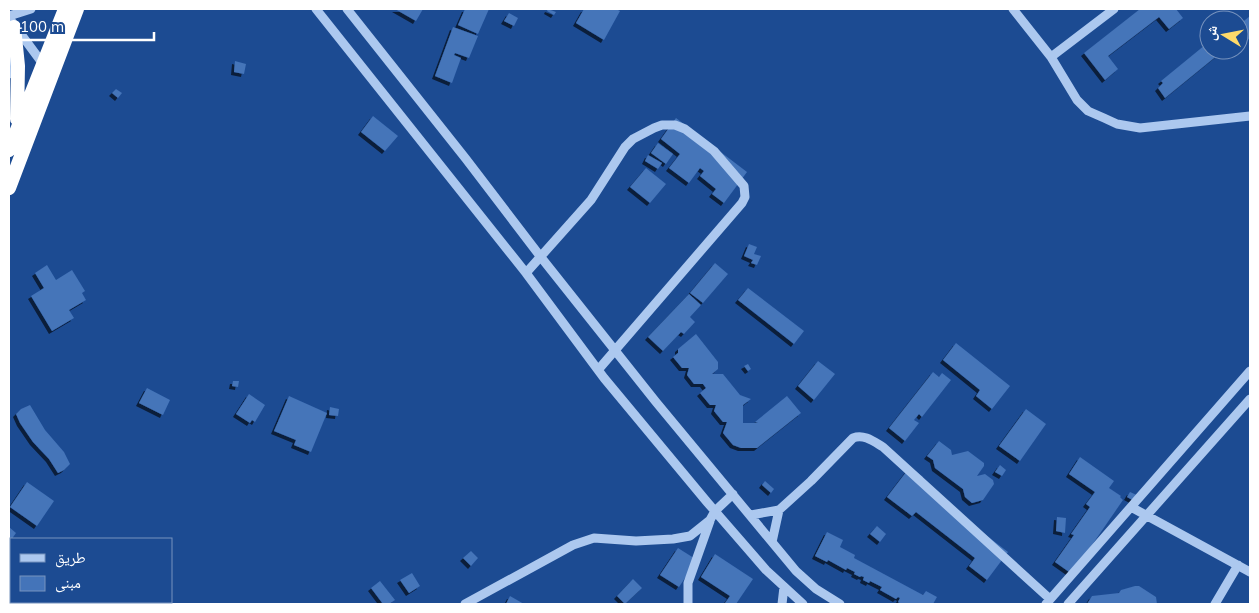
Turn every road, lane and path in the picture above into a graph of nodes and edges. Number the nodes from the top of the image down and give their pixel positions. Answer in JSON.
{"nodes":[{"id":1,"x":31,"y":9,"type":"edge"},
{"id":2,"x":65,"y":9,"type":"edge"},
{"id":3,"x":77,"y":9,"type":"edge"},
{"id":4,"x":316,"y":9,"type":"edge"},
{"id":5,"x":348,"y":9,"type":"edge"},
{"id":6,"x":1013,"y":9,"type":"edge"},
{"id":7,"x":1114,"y":9,"type":"edge"},
{"id":8,"x":11,"y":20,"type":"edge"},
{"id":9,"x":17,"y":51,"type":"junction"},
{"id":10,"x":1051,"y":57,"type":"junction"},
{"id":11,"x":43,"y":64,"type":"junction"},
{"id":12,"x":9,"y":74,"type":"edge"},
{"id":13,"x":1250,"y":116,"type":"edge"},
{"id":14,"x":18,"y":127,"type":"edge"},
{"id":15,"x":9,"y":150,"type":"edge"},
{"id":16,"x":9,"y":188,"type":"edge"},
{"id":17,"x":540,"y":256,"type":"junction"},
{"id":18,"x":526,"y":273,"type":"junction"},
{"id":19,"x":616,"y":351,"type":"junction"},
{"id":20,"x":598,"y":370,"type":"junction"},
{"id":21,"x":1250,"y":371,"type":"edge"},
{"id":22,"x":1250,"y":399,"type":"edge"},
{"id":23,"x":733,"y":494,"type":"junction"},
{"id":24,"x":1131,"y":507,"type":"junction"},
{"id":25,"x":779,"y":510,"type":"junction"},
{"id":26,"x":715,"y":511,"type":"junction"},
{"id":27,"x":751,"y":515,"type":"junction"},
{"id":28,"x":1145,"y":516,"type":"junction"},
{"id":29,"x":710,"y":520,"type":"junction"},
{"id":30,"x":772,"y":542,"type":"junction"},
{"id":31,"x":1238,"y":565,"type":"junction"},
{"id":32,"x":1250,"y":572,"type":"edge"},
{"id":33,"x":784,"y":587,"type":"junction"},
{"id":34,"x":1048,"y":602,"type":"edge"},
{"id":35,"x":465,"y":604,"type":"edge"},
{"id":36,"x":688,"y":604,"type":"edge"},
{"id":37,"x":782,"y":604,"type":"edge"},
{"id":38,"x":803,"y":604,"type":"edge"},
{"id":39,"x":840,"y":604,"type":"edge"},
{"id":40,"x":1068,"y":604,"type":"edge"},
{"id":41,"x":1215,"y":604,"type":"edge"}],
"edges":[{"from":1,"to":8,"type":"street"},
{"from":2,"to":11,"type":"highway"},
{"from":3,"to":14,"type":"highway"},
{"from":4,"to":18,"type":"street"},
{"from":5,"to":17,"type":"street"},
{"from":6,"to":10,"type":"street"},
{"from":7,"to":10,"type":"street"},
{"from":8,"to":9,"type":"highway"},
{"from":8,"to":11,"type":"street"},
{"from":9,"to":12,"type":"street"},
{"from":9,"to":14,"type":"highway"},
{"from":10,"to":13,"type":"street"},
{"from":11,"to":14,"type":"highway"},
{"from":14,"to":15,"type":"highway"},
{"from":14,"to":16,"type":"highway"},
{"from":17,"to":18,"type":"street"},
{"from":17,"to":19,"type":"street"},
{"from":17,"to":19,"type":"street"},
{"from":18,"to":20,"type":"street"},
{"from":19,"to":20,"type":"street"},
{"from":19,"to":23,"type":"street"},
{"from":20,"to":26,"type":"street"},
{"from":21,"to":24,"type":"street"},
{"from":22,"to":28,"type":"street"},
{"from":23,"to":26,"type":"street"},
{"from":23,"to":27,"type":"street"},
{"from":24,"to":28,"type":"street"},
{"from":24,"to":34,"type":"street"},
{"from":25,"to":27,"type":"street"},
{"from":25,"to":30,"type":"street"},
{"from":25,"to":34,"type":"street"},
{"from":26,"to":29,"type":"street"},
{"from":26,"to":33,"type":"street"},
{"from":27,"to":30,"type":"street"},
{"from":28,"to":31,"type":"street"},
{"from":28,"to":40,"type":"street"},
{"from":29,"to":35,"type":"street"},
{"from":29,"to":36,"type":"street"},
{"from":30,"to":39,"type":"street"},
{"from":31,"to":32,"type":"street"},
{"from":31,"to":41,"type":"street"},
{"from":33,"to":37,"type":"street"},
{"from":33,"to":38,"type":"street"}]}
